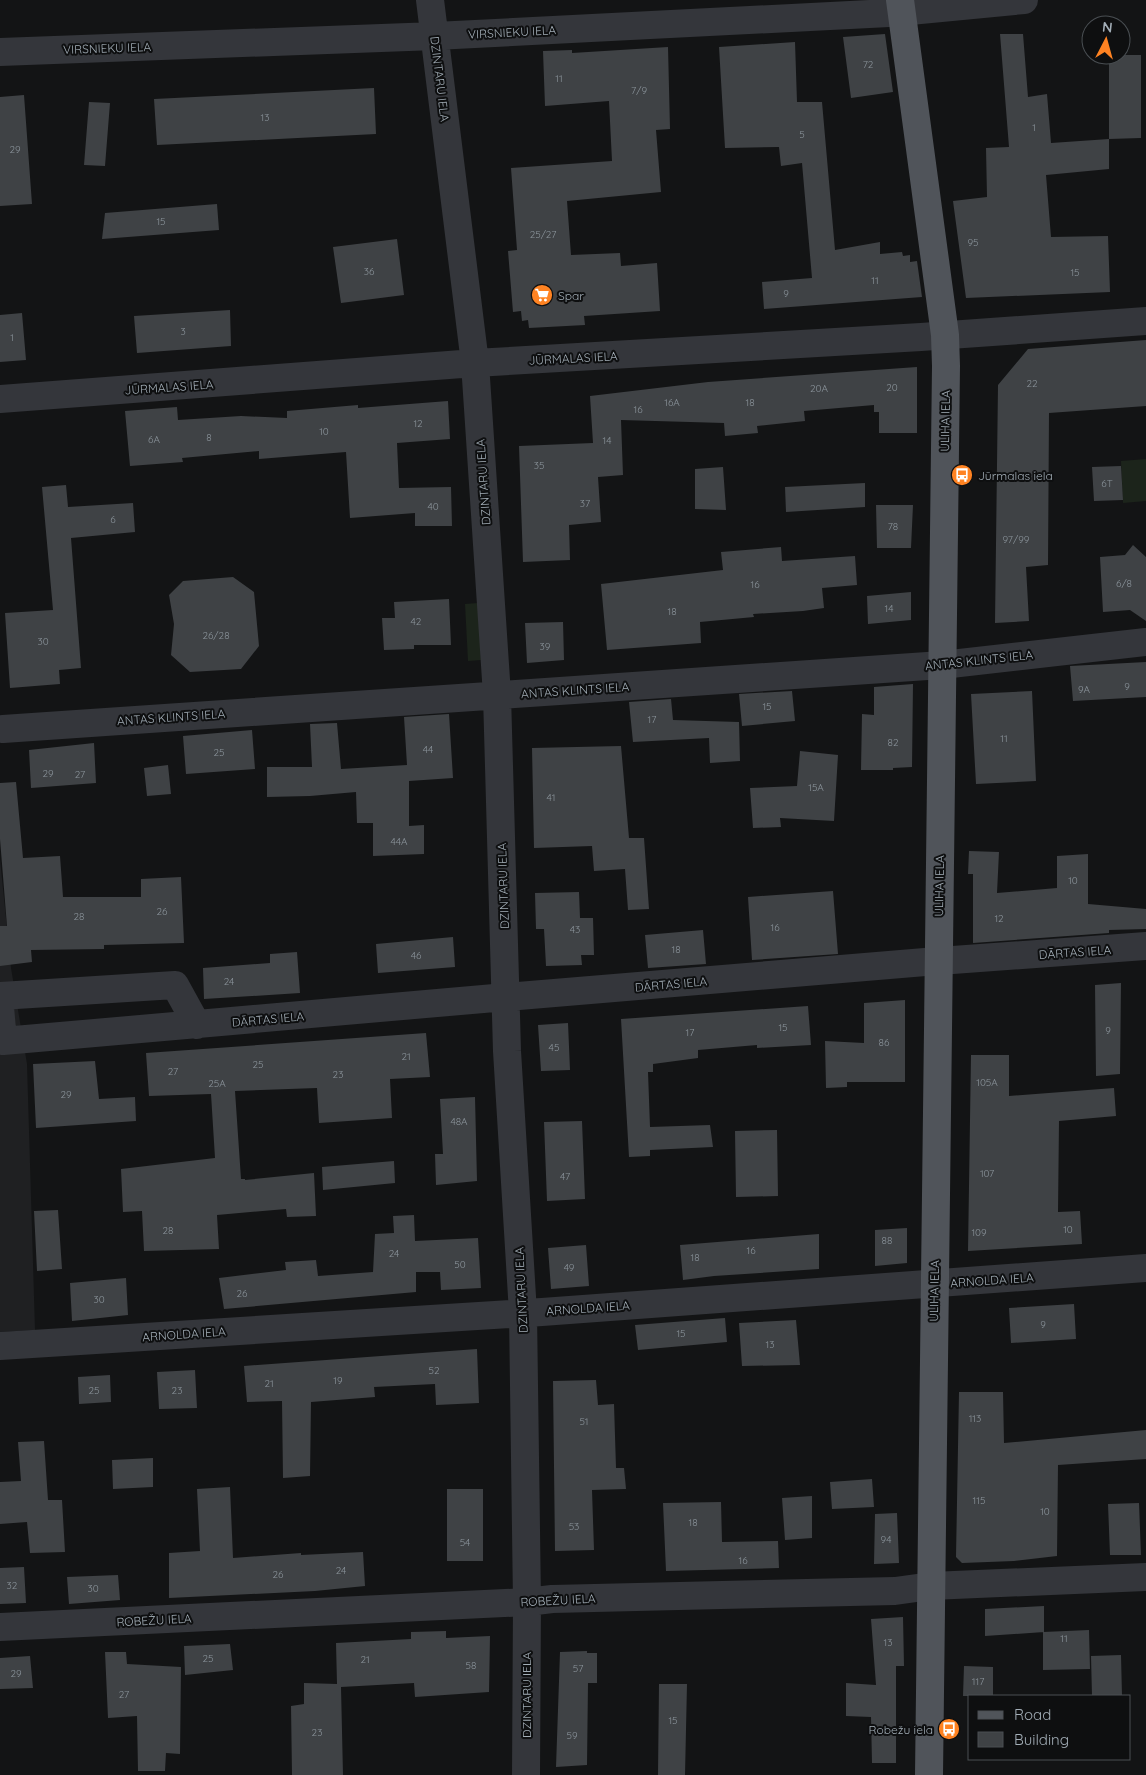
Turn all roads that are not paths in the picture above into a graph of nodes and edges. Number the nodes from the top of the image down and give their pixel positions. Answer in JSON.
{"nodes":[{"id":1,"x":430,"y":0,"type":"edge"},
{"id":2,"x":1024,"y":0,"type":"edge"},
{"id":3,"x":901,"y":6,"type":"edge"},
{"id":4,"x":435,"y":36,"type":"junction"},
{"id":5,"x":0,"y":52,"type":"edge"},
{"id":6,"x":1146,"y":321,"type":"edge"},
{"id":7,"x":945,"y":335,"type":"junction"},
{"id":8,"x":475,"y":363,"type":"junction"},
{"id":9,"x":0,"y":399,"type":"edge"},
{"id":10,"x":1146,"y":642,"type":"edge"},
{"id":11,"x":942,"y":665,"type":"junction"},
{"id":12,"x":498,"y":695,"type":"junction"},
{"id":13,"x":3,"y":729,"type":"dead end"},
{"id":14,"x":1146,"y":946,"type":"edge"},
{"id":15,"x":938,"y":962,"type":"junction"},
{"id":16,"x":0,"y":996,"type":"edge"},
{"id":17,"x":506,"y":997,"type":"junction"},
{"id":18,"x":0,"y":1007,"type":"edge"},
{"id":19,"x":197,"y":1025,"type":"junction"},
{"id":20,"x":1146,"y":1268,"type":"edge"},
{"id":21,"x":934,"y":1284,"type":"junction"},
{"id":22,"x":523,"y":1313,"type":"junction"},
{"id":23,"x":0,"y":1346,"type":"edge"},
{"id":24,"x":1146,"y":1577,"type":"edge"},
{"id":25,"x":932,"y":1586,"type":"junction"},
{"id":26,"x":527,"y":1602,"type":"junction"},
{"id":27,"x":0,"y":1627,"type":"edge"},
{"id":28,"x":526,"y":1775,"type":"edge"},
{"id":29,"x":929,"y":1775,"type":"edge"}],
"edges":[{"from":1,"to":4,"type":"street","name":"DZINTARU IELA"},
{"from":2,"to":3,"type":"street","name":"VIRSNIEKU IELA"},
{"from":3,"to":4,"type":"street","name":"VIRSNIEKU IELA"},
{"from":3,"to":7,"type":"main road","name":"ULIHA IELA"},
{"from":4,"to":5,"type":"street","name":"VIRSNIEKU IELA"},
{"from":4,"to":8,"type":"street","name":"DZINTARU IELA"},
{"from":6,"to":7,"type":"street","name":"JŪRMALAS IELA"},
{"from":7,"to":8,"type":"street","name":"JŪRMALAS IELA"},
{"from":7,"to":11,"type":"main road","name":"ULIHA IELA"},
{"from":8,"to":9,"type":"street","name":"JŪRMALAS IELA"},
{"from":8,"to":12,"type":"street","name":"DZINTARU IELA"},
{"from":10,"to":11,"type":"street","name":"ANTAS KLINTS IELA"},
{"from":11,"to":12,"type":"street","name":"ANTAS KLINTS IELA"},
{"from":11,"to":15,"type":"main road","name":"ULIHA IELA"},
{"from":12,"to":13,"type":"street","name":"ANTAS KLINTS IELA"},
{"from":12,"to":17,"type":"street","name":"DZINTARU IELA"},
{"from":14,"to":15,"type":"street","name":"DĀRTAS IELA"},
{"from":15,"to":17,"type":"street","name":"DĀRTAS IELA"},
{"from":15,"to":21,"type":"main road","name":"ULIHA IELA"},
{"from":16,"to":19,"type":"street"},
{"from":17,"to":19,"type":"street","name":"DĀRTAS IELA"},
{"from":17,"to":22,"type":"street","name":"DZINTARU IELA"},
{"from":18,"to":19,"type":"street","name":"DĀRTAS IELA"},
{"from":20,"to":21,"type":"street","name":"ARNOLDA IELA"},
{"from":21,"to":22,"type":"street","name":"ARNOLDA IELA"},
{"from":21,"to":25,"type":"main road","name":"ULIHA IELA"},
{"from":22,"to":23,"type":"street","name":"ARNOLDA IELA"},
{"from":22,"to":26,"type":"street","name":"DZINTARU IELA"},
{"from":24,"to":25,"type":"street","name":"ROBEŽU IELA"},
{"from":25,"to":26,"type":"street","name":"ROBEŽU IELA"},
{"from":25,"to":29,"type":"main road","name":"ULIHA IELA"},
{"from":26,"to":27,"type":"street","name":"ROBEŽU IELA"},
{"from":26,"to":28,"type":"street","name":"DZINTARU IELA"}]}
